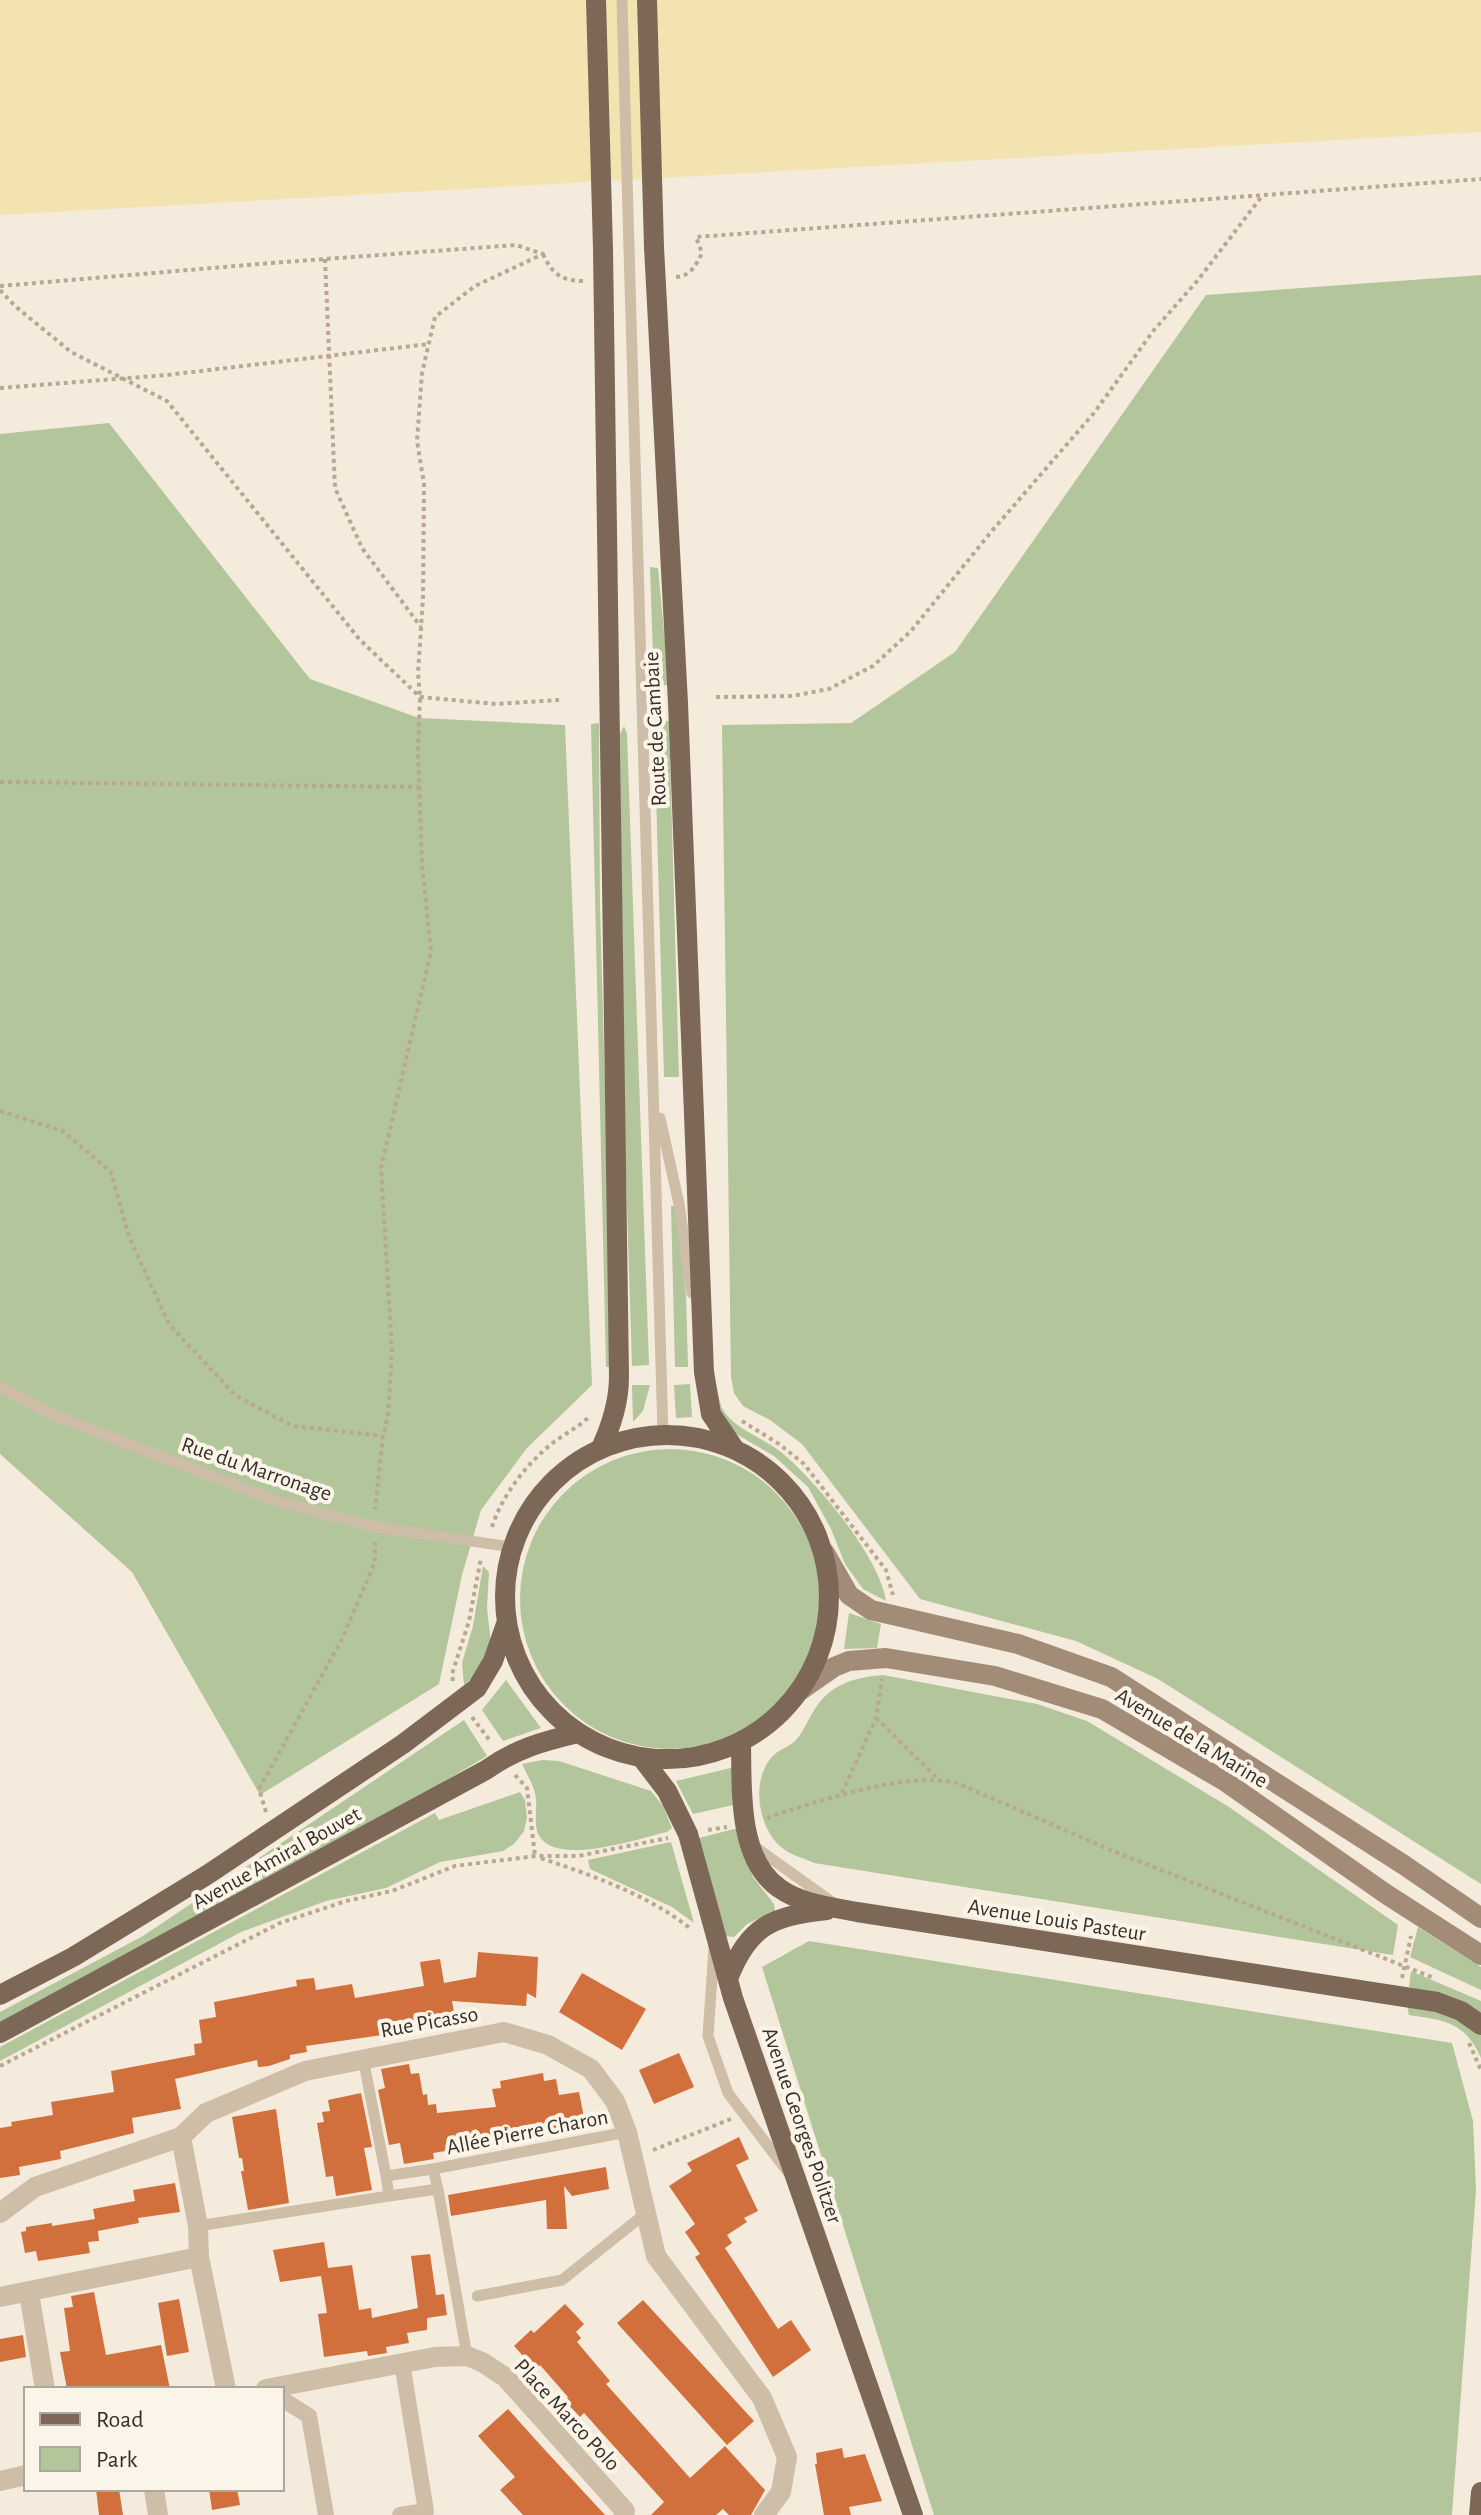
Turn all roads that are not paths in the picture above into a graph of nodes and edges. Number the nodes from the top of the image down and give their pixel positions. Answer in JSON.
{"nodes":[{"id":1,"x":596,"y":0,"type":"edge"},
{"id":2,"x":622,"y":0,"type":"edge"},
{"id":3,"x":647,"y":0,"type":"edge"},
{"id":4,"x":654,"y":1090,"type":"junction"},
{"id":5,"x":704,"y":1372,"type":"junction"},
{"id":6,"x":0,"y":1387,"type":"edge"},
{"id":7,"x":663,"y":1434,"type":"junction"},
{"id":8,"x":601,"y":1448,"type":"junction"},
{"id":9,"x":734,"y":1448,"type":"junction"},
{"id":10,"x":512,"y":1547,"type":"junction"},
{"id":11,"x":825,"y":1553,"type":"junction"},
{"id":12,"x":506,"y":1624,"type":"junction"},
{"id":13,"x":801,"y":1690,"type":"junction"},
{"id":14,"x":578,"y":1733,"type":"junction"},
{"id":15,"x":741,"y":1742,"type":"junction"},
{"id":16,"x":641,"y":1757,"type":"junction"},
{"id":17,"x":842,"y":1909,"type":"junction"},
{"id":18,"x":1481,"y":1918,"type":"edge"},
{"id":19,"x":715,"y":1931,"type":"junction"},
{"id":20,"x":1481,"y":1955,"type":"edge"},
{"id":21,"x":728,"y":1979,"type":"junction"},
{"id":22,"x":0,"y":1995,"type":"edge"},
{"id":23,"x":1481,"y":2025,"type":"edge"},
{"id":24,"x":0,"y":2033,"type":"edge"},
{"id":25,"x":363,"y":2058,"type":"junction"},
{"id":26,"x":627,"y":2132,"type":"junction"},
{"id":27,"x":181,"y":2137,"type":"junction"},
{"id":28,"x":433,"y":2169,"type":"junction"},
{"id":29,"x":386,"y":2176,"type":"junction"},
{"id":30,"x":800,"y":2188,"type":"junction"},
{"id":31,"x":438,"y":2189,"type":"junction"},
{"id":32,"x":389,"y":2196,"type":"junction"},
{"id":33,"x":0,"y":2213,"type":"edge"},
{"id":34,"x":646,"y":2213,"type":"junction"},
{"id":35,"x":198,"y":2226,"type":"junction"},
{"id":36,"x":199,"y":2257,"type":"junction"},
{"id":37,"x":29,"y":2293,"type":"junction"},
{"id":38,"x":477,"y":2296,"type":"dead end"},
{"id":39,"x":0,"y":2297,"type":"edge"},
{"id":40,"x":467,"y":2356,"type":"junction"},
{"id":41,"x":402,"y":2363,"type":"junction"},
{"id":42,"x":45,"y":2387,"type":"edge"},
{"id":43,"x":226,"y":2387,"type":"edge"},
{"id":44,"x":276,"y":2387,"type":"edge"},
{"id":45,"x":284,"y":2400,"type":"edge"},
{"id":46,"x":24,"y":2475,"type":"edge"},
{"id":47,"x":0,"y":2481,"type":"edge"},
{"id":48,"x":154,"y":2491,"type":"edge"},
{"id":49,"x":1481,"y":2492,"type":"edge"},
{"id":50,"x":158,"y":2515,"type":"edge"},
{"id":51,"x":326,"y":2515,"type":"edge"},
{"id":52,"x":400,"y":2515,"type":"edge"},
{"id":53,"x":624,"y":2515,"type":"edge"},
{"id":54,"x":764,"y":2515,"type":"edge"},
{"id":55,"x":913,"y":2515,"type":"edge"},
{"id":56,"x":1479,"y":2515,"type":"edge"}],
"edges":[{"from":1,"to":8,"type":"main road","name":"Route de Cambaie","bridge":true},
{"from":2,"to":4,"type":"lane","bridge":true},
{"from":3,"to":5,"type":"main road","name":"Route de Cambaie","bridge":true},
{"from":4,"to":5,"type":"lane"},
{"from":4,"to":7,"type":"lane"},
{"from":5,"to":9,"type":"main road","name":"Route de Cambaie"},
{"from":6,"to":10,"type":"lane","name":"Rue du Marronage"},
{"from":7,"to":8,"type":"main road"},
{"from":7,"to":9,"type":"main road"},
{"from":8,"to":10,"type":"main road"},
{"from":9,"to":11,"type":"main road"},
{"from":10,"to":12,"type":"main road"},
{"from":11,"to":13,"type":"main road"},
{"from":11,"to":18,"type":"main road","name":"Avenue de la Marine"},
{"from":12,"to":14,"type":"main road"},
{"from":12,"to":22,"type":"main road","name":"Avenue Amiral Bouvet"},
{"from":13,"to":15,"type":"main road"},
{"from":13,"to":20,"type":"main road","name":"Avenue de la Marine"},
{"from":14,"to":16,"type":"main road"},
{"from":14,"to":24,"type":"main road","name":"Avenue Amiral Bouvet"},
{"from":15,"to":16,"type":"main road"},
{"from":15,"to":17,"type":"main road","name":"Avenue Louis Pasteur"},
{"from":16,"to":19,"type":"main road","name":"Avenue Georges Politzer"},
{"from":17,"to":21,"type":"main road"},
{"from":17,"to":23,"type":"main road","name":"Avenue Louis Pasteur"},
{"from":19,"to":21,"type":"main road","name":"Avenue Georges Politzer"},
{"from":19,"to":30,"type":"lane"},
{"from":21,"to":30,"type":"main road","name":"Avenue Georges Politzer"},
{"from":25,"to":26,"type":"street","name":"Rue Picasso"},
{"from":25,"to":27,"type":"street","name":"Rue Picasso"},
{"from":25,"to":29,"type":"lane"},
{"from":26,"to":28,"type":"lane","name":"Allée Pierre Charon"},
{"from":26,"to":34,"type":"street","name":"Rue Picasso"},
{"from":27,"to":33,"type":"street"},
{"from":27,"to":35,"type":"street"},
{"from":28,"to":29,"type":"lane","name":"Allée Pierre Charon"},
{"from":28,"to":31,"type":"lane"},
{"from":29,"to":32,"type":"lane"},
{"from":30,"to":55,"type":"main road","name":"Avenue Georges Politzer"},
{"from":31,"to":32,"type":"lane"},
{"from":31,"to":40,"type":"lane"},
{"from":32,"to":35,"type":"lane"},
{"from":34,"to":38,"type":"lane"},
{"from":34,"to":54,"type":"street","name":"Rue Picasso"},
{"from":35,"to":36,"type":"street"},
{"from":36,"to":37,"type":"street"},
{"from":36,"to":43,"type":"street"},
{"from":37,"to":39,"type":"street"},
{"from":37,"to":42,"type":"street"},
{"from":40,"to":41,"type":"street"},
{"from":40,"to":53,"type":"street","name":"Place Marco Polo"},
{"from":41,"to":44,"type":"street"},
{"from":41,"to":52,"type":"street"},
{"from":45,"to":51,"type":"street"},
{"from":46,"to":47,"type":"street"},
{"from":48,"to":50,"type":"street"},
{"from":49,"to":56,"type":"main road"}]}
